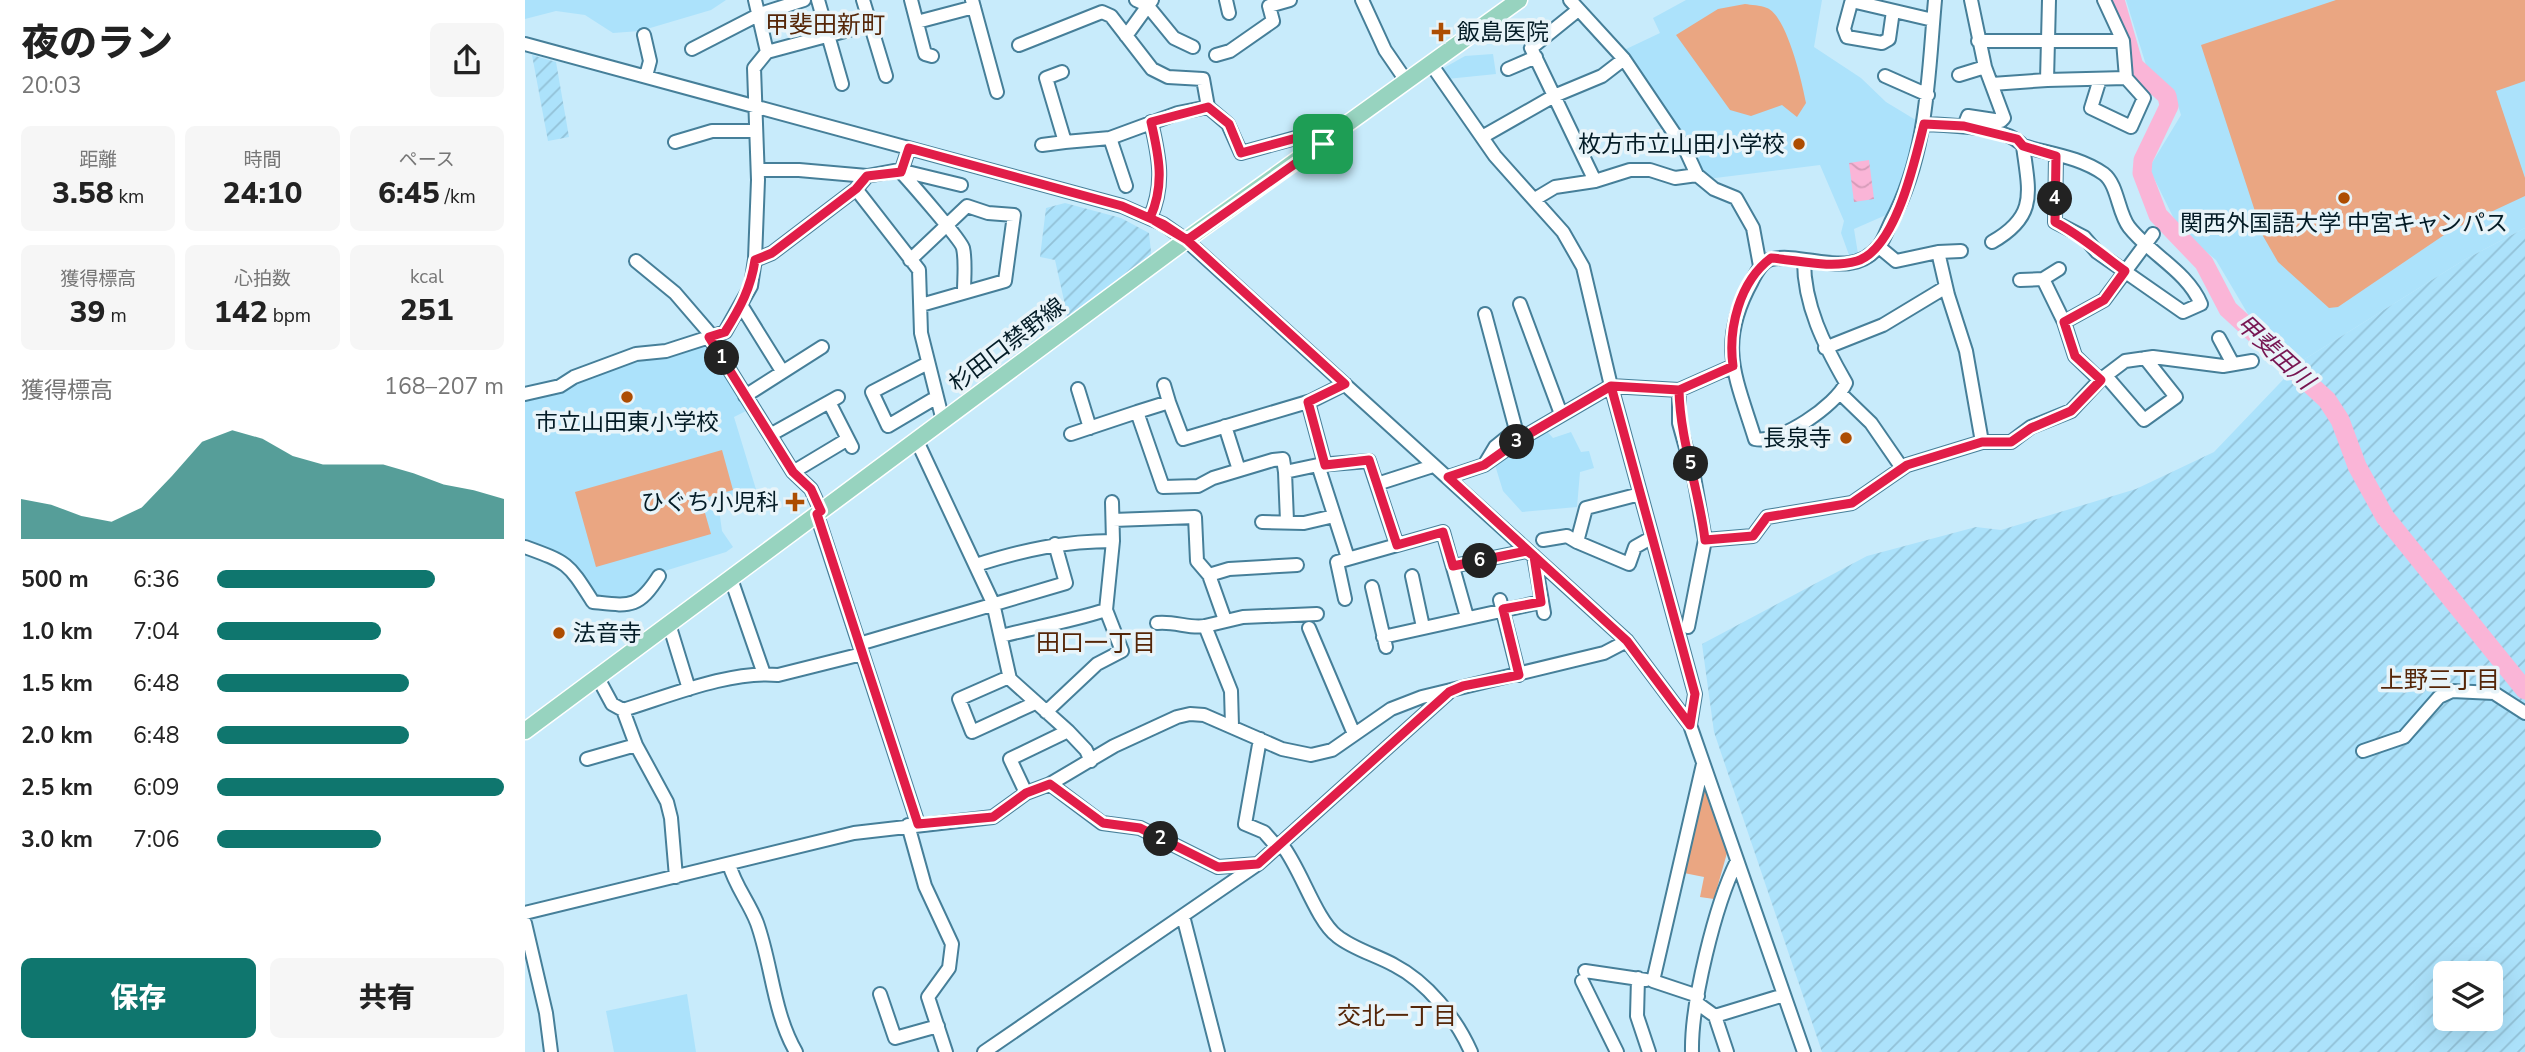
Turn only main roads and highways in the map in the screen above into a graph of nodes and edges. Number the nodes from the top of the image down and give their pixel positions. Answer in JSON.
{"nodes":[{"id":1,"x":1519,"y":0,"type":"edge"},
{"id":2,"x":525,"y":731,"type":"edge"}],
"edges":[{"from":1,"to":2,"type":"main road","name":"杉田口禁野線"}]}
